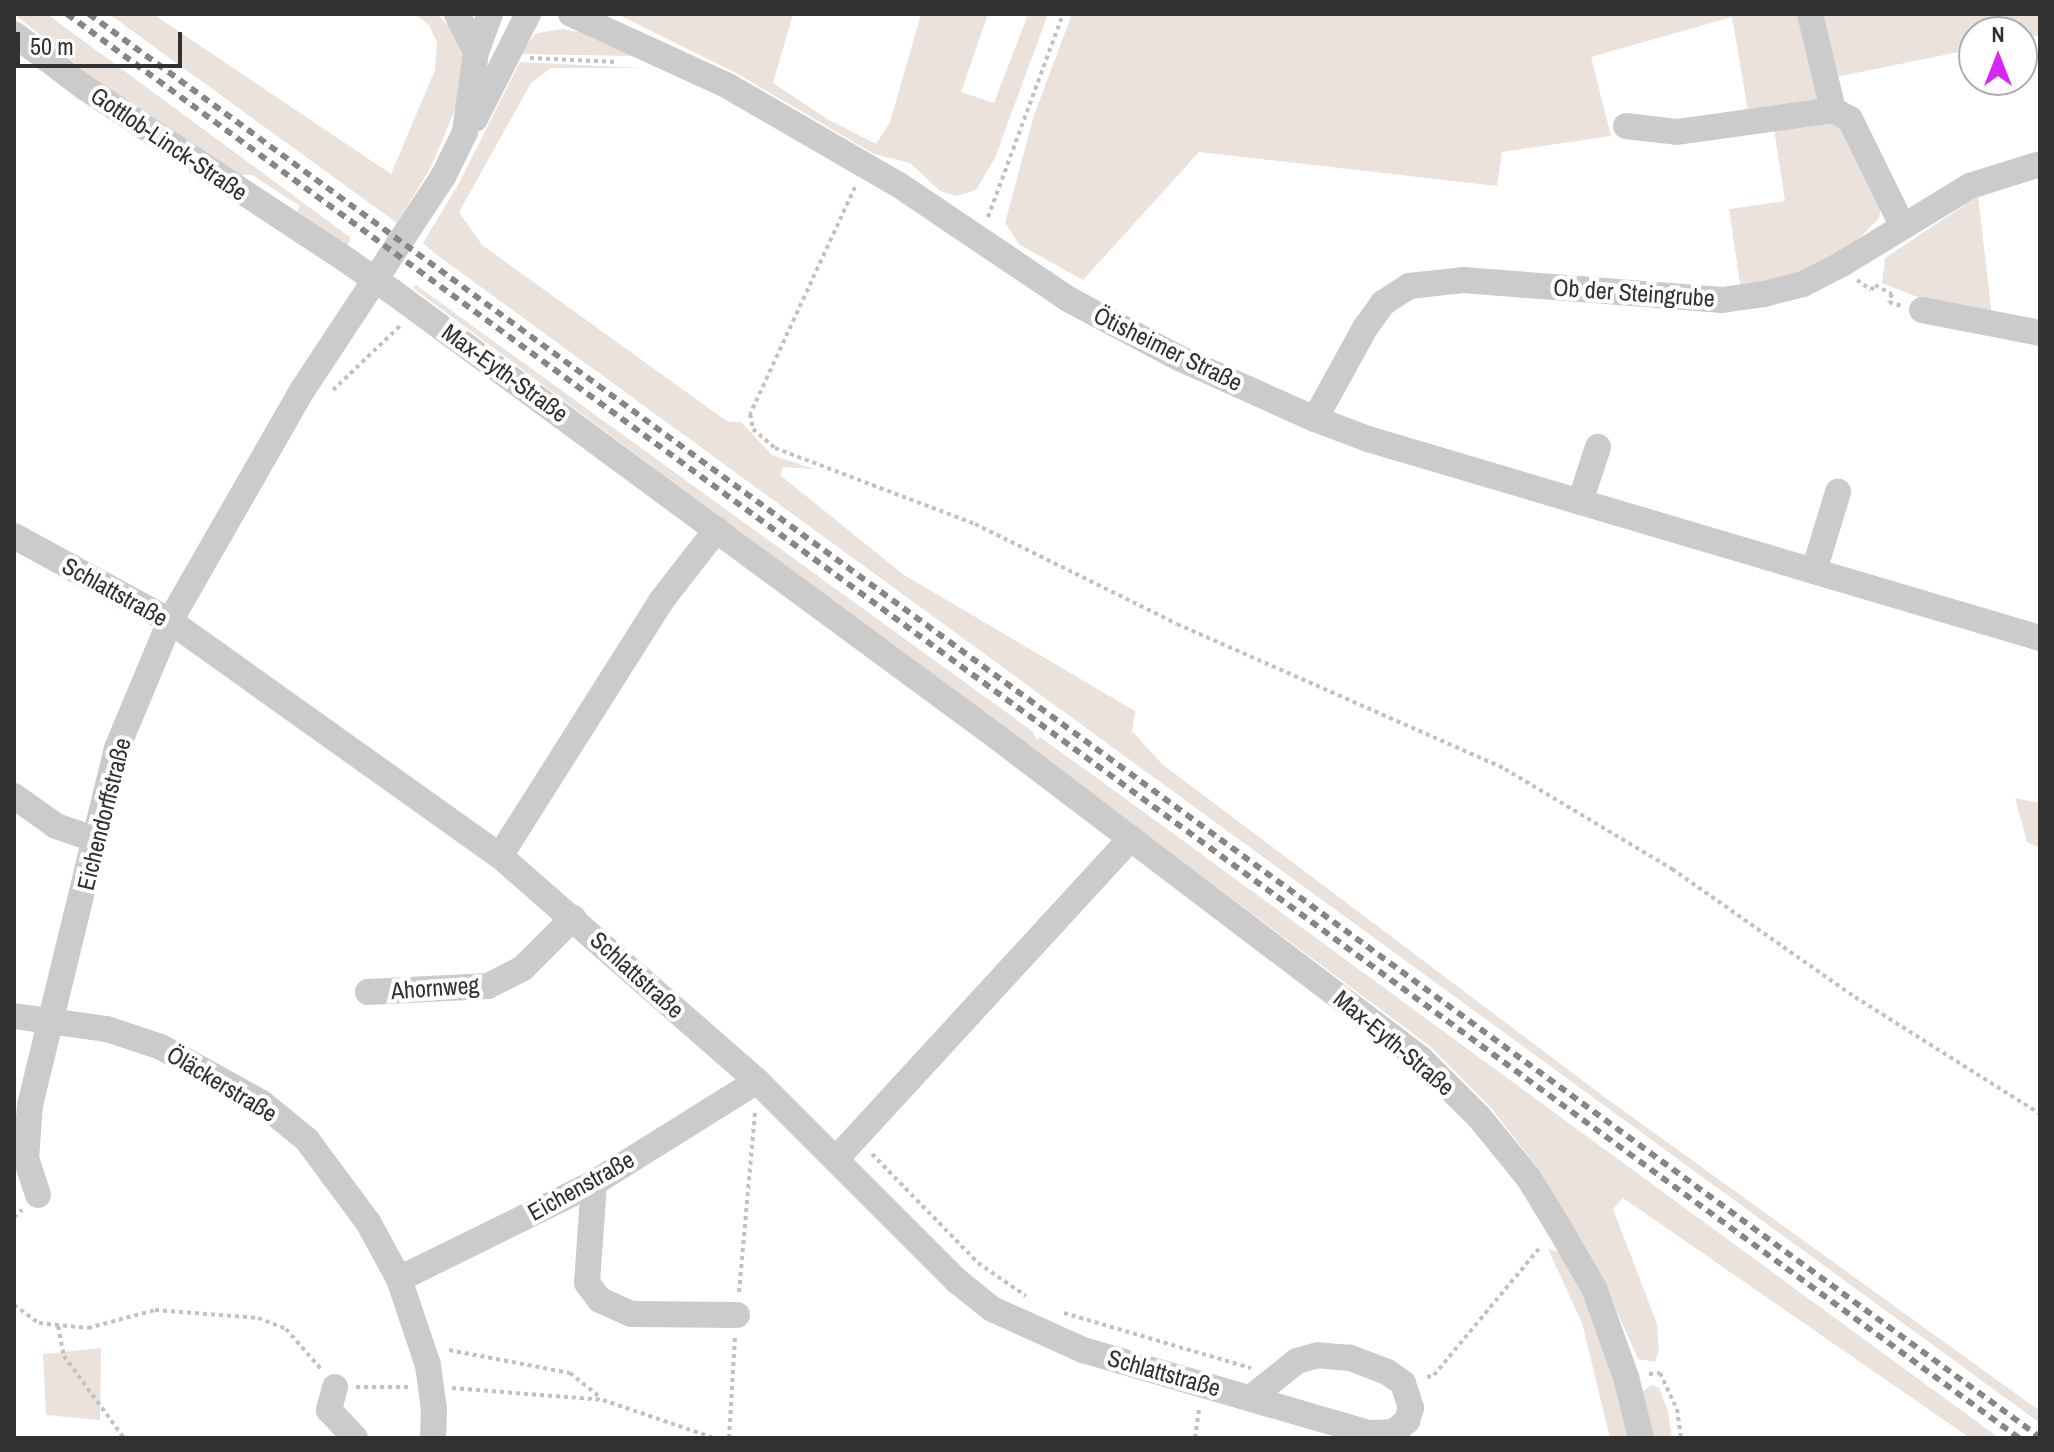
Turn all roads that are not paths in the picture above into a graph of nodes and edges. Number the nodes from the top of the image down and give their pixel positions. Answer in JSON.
{"nodes":[{"id":1,"x":457,"y":14,"type":"edge"},
{"id":2,"x":490,"y":14,"type":"edge"},
{"id":3,"x":528,"y":14,"type":"edge"},
{"id":4,"x":571,"y":14,"type":"edge"},
{"id":5,"x":1810,"y":14,"type":"edge"},
{"id":6,"x":14,"y":34,"type":"edge"},
{"id":7,"x":476,"y":52,"type":"junction"},
{"id":8,"x":1833,"y":110,"type":"junction"},
{"id":9,"x":1626,"y":126,"type":"dead end"},
{"id":10,"x":465,"y":132,"type":"junction"},
{"id":11,"x":2040,"y":164,"type":"edge"},
{"id":12,"x":288,"y":222,"type":"joint"},
{"id":13,"x":1903,"y":227,"type":"junction"},
{"id":14,"x":1915,"y":309,"type":"road end"},
{"id":15,"x":2040,"y":333,"type":"edge"},
{"id":16,"x":1315,"y":419,"type":"junction"},
{"id":17,"x":1598,"y":447,"type":"dead end"},
{"id":18,"x":1838,"y":492,"type":"dead end"},
{"id":19,"x":1580,"y":502,"type":"junction"},
{"id":20,"x":717,"y":529,"type":"junction"},
{"id":21,"x":14,"y":536,"type":"edge"},
{"id":22,"x":1814,"y":571,"type":"junction"},
{"id":23,"x":170,"y":621,"type":"junction"},
{"id":24,"x":2040,"y":638,"type":"edge"},
{"id":25,"x":14,"y":796,"type":"edge"},
{"id":26,"x":1131,"y":838,"type":"junction"},
{"id":27,"x":97,"y":840,"type":"junction"},
{"id":28,"x":500,"y":856,"type":"junction"},
{"id":29,"x":573,"y":918,"type":"junction"},
{"id":30,"x":368,"y":992,"type":"dead end"},
{"id":31,"x":14,"y":1016,"type":"edge"},
{"id":32,"x":52,"y":1018,"type":"junction"},
{"id":33,"x":757,"y":1081,"type":"junction"},
{"id":34,"x":836,"y":1159,"type":"junction"},
{"id":35,"x":594,"y":1183,"type":"junction"},
{"id":36,"x":38,"y":1195,"type":"dead end"},
{"id":37,"x":399,"y":1279,"type":"junction"},
{"id":38,"x":737,"y":1315,"type":"road end"},
{"id":39,"x":335,"y":1387,"type":"road end"},
{"id":40,"x":1252,"y":1397,"type":"junction"},
{"id":41,"x":355,"y":1438,"type":"edge"},
{"id":42,"x":433,"y":1438,"type":"edge"},
{"id":43,"x":1641,"y":1438,"type":"edge"}],
"edges":[{"from":1,"to":7,"type":"street"},
{"from":2,"to":7,"type":"street"},
{"from":3,"to":10,"type":"street"},
{"from":4,"to":16,"type":"street","name":"Ötisheimer Straße"},
{"from":5,"to":8,"type":"street"},
{"from":6,"to":12,"type":"street","name":"Gottlob-Linck-Straße"},
{"from":7,"to":10,"type":"street"},
{"from":8,"to":9,"type":"street"},
{"from":8,"to":13,"type":"street"},
{"from":10,"to":23,"type":"street","name":"Eichendorffstraße"},
{"from":11,"to":13,"type":"street","name":"Ob der Steingrube"},
{"from":12,"to":20,"type":"street","name":"Max-Eyth-Straße","bridge":true},
{"from":13,"to":16,"type":"street","name":"Ob der Steingrube"},
{"from":14,"to":15,"type":"street"},
{"from":16,"to":19,"type":"street","name":"Ötisheimer Straße"},
{"from":17,"to":19,"type":"street"},
{"from":18,"to":22,"type":"street"},
{"from":19,"to":22,"type":"street","name":"Ötisheimer Straße"},
{"from":20,"to":26,"type":"street","name":"Max-Eyth-Straße"},
{"from":20,"to":28,"type":"street"},
{"from":21,"to":23,"type":"street","name":"Schlattstraße"},
{"from":22,"to":24,"type":"street","name":"Ötisheimer Straße"},
{"from":23,"to":27,"type":"street","name":"Eichendorffstraße"},
{"from":23,"to":28,"type":"street","name":"Schlattstraße"},
{"from":25,"to":27,"type":"street"},
{"from":26,"to":34,"type":"street"},
{"from":26,"to":43,"type":"street","name":"Max-Eyth-Straße"},
{"from":27,"to":32,"type":"street","name":"Eichendorffstraße"},
{"from":28,"to":29,"type":"street","name":"Schlattstraße"},
{"from":29,"to":30,"type":"street","name":"Ahornweg"},
{"from":29,"to":33,"type":"street","name":"Schlattstraße"},
{"from":31,"to":32,"type":"street","name":"Öläckerstraße"},
{"from":32,"to":36,"type":"street","name":"Eichendorffstraße"},
{"from":32,"to":37,"type":"street","name":"Öläckerstraße"},
{"from":33,"to":34,"type":"street","name":"Schlattstraße"},
{"from":33,"to":35,"type":"street","name":"Eichenstraße"},
{"from":34,"to":40,"type":"street","name":"Schlattstraße"},
{"from":35,"to":37,"type":"street","name":"Eichenstraße"},
{"from":35,"to":38,"type":"street"},
{"from":37,"to":42,"type":"street","name":"Öläckerstraße","bridge":true},
{"from":39,"to":41,"type":"street"},
{"from":40,"to":40,"type":"street","name":"Schlattstraße"}]}
